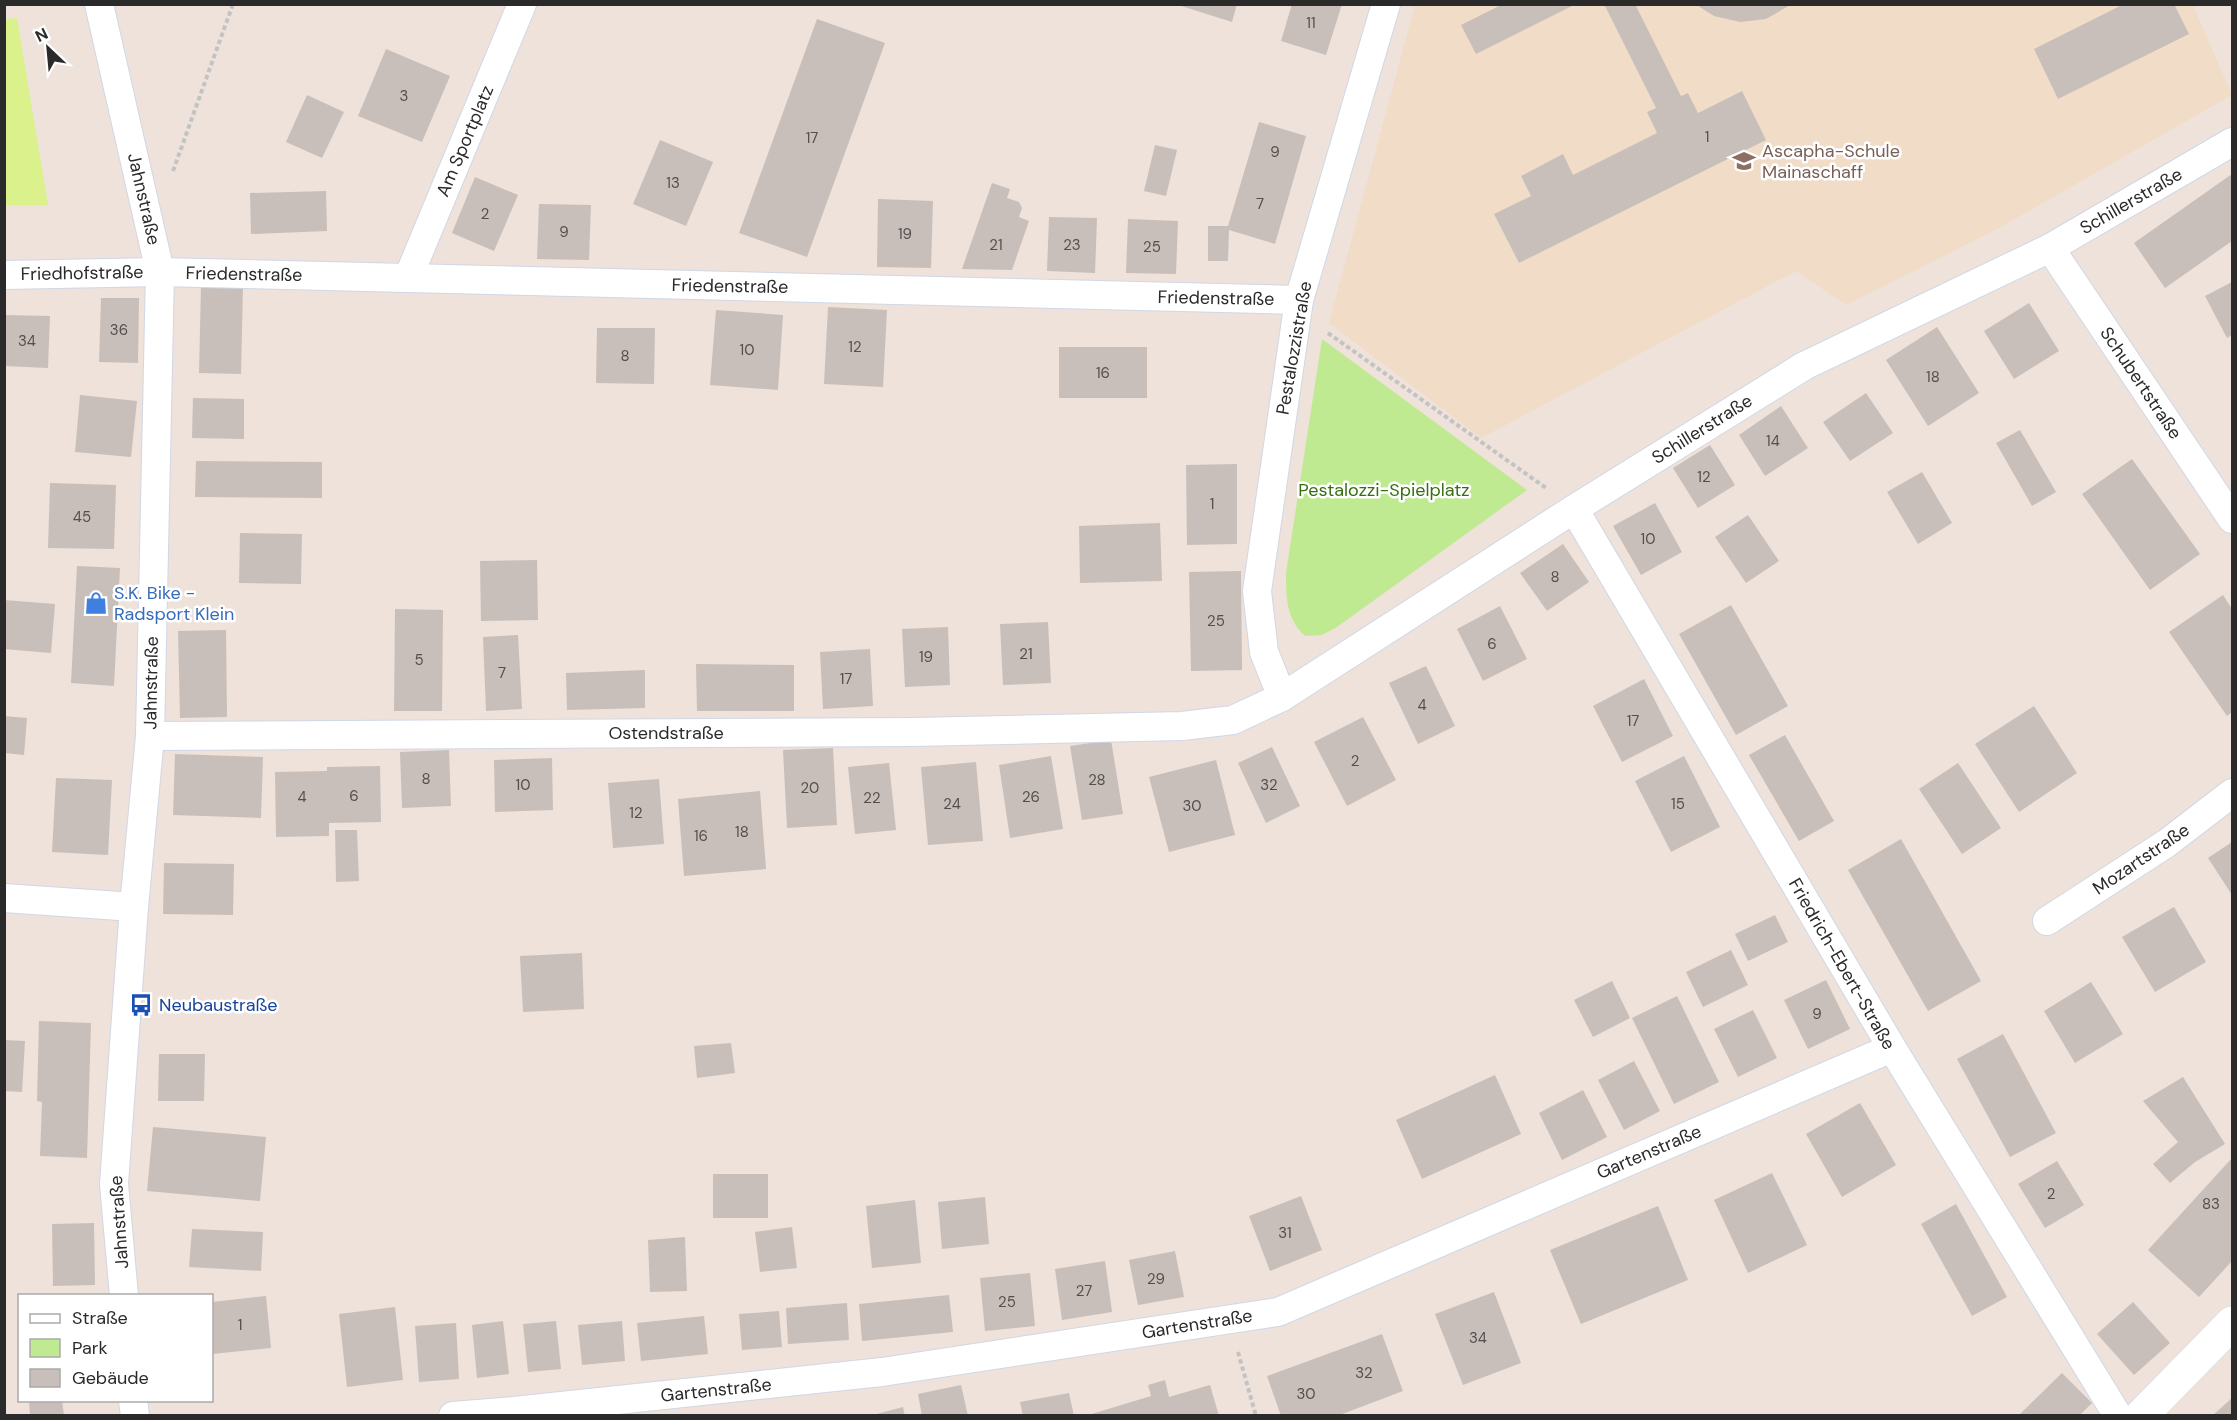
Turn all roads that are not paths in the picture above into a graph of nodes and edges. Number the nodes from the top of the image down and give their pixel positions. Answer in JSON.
{"nodes":[{"id":1,"x":522,"y":4,"type":"edge"},
{"id":2,"x":1386,"y":4,"type":"edge"},
{"id":3,"x":102,"y":14,"type":"edge"},
{"id":4,"x":2232,"y":142,"type":"edge"},
{"id":5,"x":2050,"y":248,"type":"junction"},
{"id":6,"x":160,"y":272,"type":"junction"},
{"id":7,"x":4,"y":275,"type":"edge"},
{"id":8,"x":408,"y":278,"type":"junction"},
{"id":9,"x":1298,"y":306,"type":"junction"},
{"id":10,"x":1575,"y":508,"type":"junction"},
{"id":11,"x":2232,"y":519,"type":"edge"},
{"id":12,"x":1282,"y":697,"type":"junction"},
{"id":13,"x":1182,"y":726,"type":"joint"},
{"id":14,"x":150,"y":736,"type":"junction"},
{"id":15,"x":2232,"y":793,"type":"edge"},
{"id":16,"x":4,"y":898,"type":"edge"},
{"id":17,"x":134,"y":907,"type":"junction"},
{"id":18,"x":2048,"y":921,"type":"dead end"},
{"id":19,"x":1892,"y":1048,"type":"junction"},
{"id":20,"x":124,"y":1294,"type":"edge"},
{"id":21,"x":2232,"y":1323,"type":"edge"},
{"id":22,"x":453,"y":1416,"type":"edge"},
{"id":23,"x":2118,"y":1416,"type":"edge"},
{"id":24,"x":2141,"y":1416,"type":"edge"}],
"edges":[{"from":1,"to":8,"type":"street","name":"Am Sportplatz"},
{"from":2,"to":9,"type":"street","name":"Pestalozzistraße"},
{"from":3,"to":6,"type":"street","name":"Jahnstraße"},
{"from":4,"to":5,"type":"street","name":"Schillerstraße"},
{"from":5,"to":10,"type":"street","name":"Schillerstraße"},
{"from":5,"to":11,"type":"street","name":"Schubertstraße"},
{"from":6,"to":7,"type":"street","name":"Friedhofstraße"},
{"from":6,"to":8,"type":"street","name":"Friedenstraße"},
{"from":6,"to":14,"type":"street","name":"Jahnstraße"},
{"from":8,"to":9,"type":"street","name":"Friedenstraße"},
{"from":9,"to":12,"type":"street","name":"Pestalozzistraße"},
{"from":10,"to":12,"type":"street","name":"Schillerstraße"},
{"from":10,"to":19,"type":"street","name":"Friedrich-Ebert-Straße"},
{"from":12,"to":13,"type":"street","name":"Schillerstraße"},
{"from":13,"to":14,"type":"street","name":"Ostendstraße"},
{"from":14,"to":17,"type":"street","name":"Jahnstraße"},
{"from":15,"to":18,"type":"street","name":"Mozartstraße"},
{"from":16,"to":17,"type":"street"},
{"from":17,"to":20,"type":"street","name":"Jahnstraße"},
{"from":19,"to":22,"type":"street","name":"Gartenstraße"},
{"from":19,"to":23,"type":"street","name":"Friedrich-Ebert-Straße"},
{"from":21,"to":24,"type":"street"}]}
